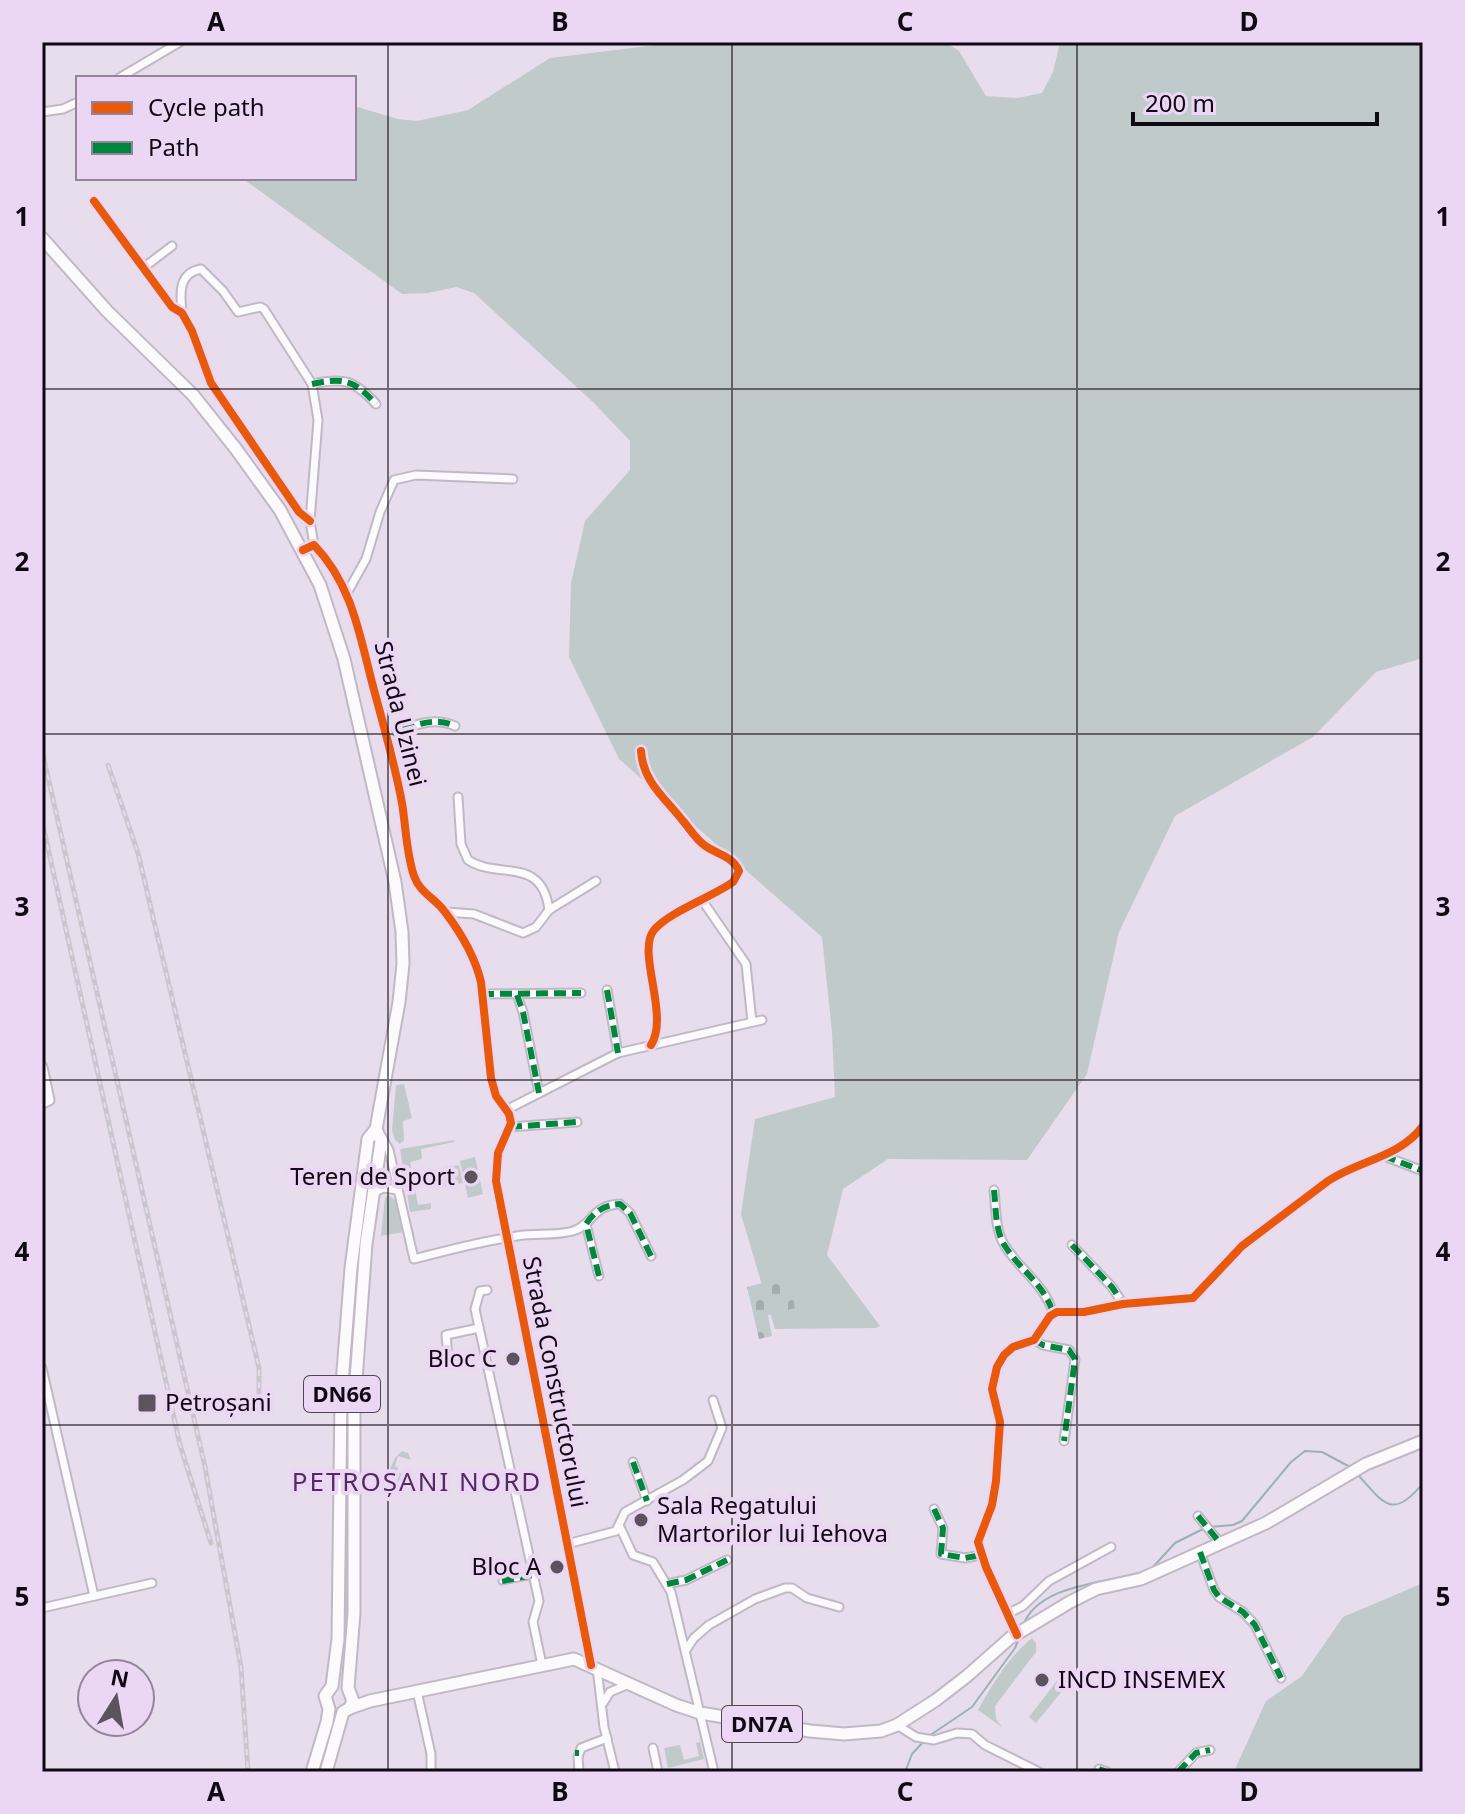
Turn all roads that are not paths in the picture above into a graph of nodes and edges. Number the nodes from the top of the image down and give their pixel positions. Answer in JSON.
{"nodes":[{"id":1,"x":180,"y":42,"type":"edge"},
{"id":2,"x":122,"y":76,"type":"edge"},
{"id":3,"x":76,"y":103,"type":"edge"},
{"id":4,"x":42,"y":112,"type":"edge"},
{"id":5,"x":94,"y":201,"type":"dead end"},
{"id":6,"x":42,"y":238,"type":"edge"},
{"id":7,"x":172,"y":246,"type":"dead end"},
{"id":8,"x":143,"y":268,"type":"junction"},
{"id":9,"x":182,"y":313,"type":"junction"},
{"id":10,"x":312,"y":384,"type":"junction"},
{"id":11,"x":376,"y":404,"type":"dead end"},
{"id":12,"x":513,"y":479,"type":"dead end"},
{"id":13,"x":310,"y":521,"type":"junction"},
{"id":14,"x":309,"y":548,"type":"junction"},
{"id":15,"x":347,"y":593,"type":"junction"},
{"id":16,"x":455,"y":726,"type":"dead end"},
{"id":17,"x":386,"y":735,"type":"junction"},
{"id":18,"x":641,"y":751,"type":"dead end"},
{"id":19,"x":458,"y":797,"type":"dead end"},
{"id":20,"x":596,"y":881,"type":"dead end"},
{"id":21,"x":702,"y":900,"type":"junction"},
{"id":22,"x":549,"y":910,"type":"junction"},
{"id":23,"x":446,"y":912,"type":"junction"},
{"id":24,"x":607,"y":990,"type":"dead end"},
{"id":25,"x":581,"y":993,"type":"dead end"},
{"id":26,"x":482,"y":994,"type":"junction"},
{"id":27,"x":517,"y":995,"type":"junction"},
{"id":28,"x":762,"y":1020,"type":"dead end"},
{"id":29,"x":752,"y":1022,"type":"junction"},
{"id":30,"x":651,"y":1045,"type":"junction"},
{"id":31,"x":618,"y":1053,"type":"junction"},
{"id":32,"x":42,"y":1067,"type":"edge"},
{"id":33,"x":539,"y":1093,"type":"junction"},
{"id":34,"x":46,"y":1101,"type":"edge"},
{"id":35,"x":506,"y":1110,"type":"junction"},
{"id":36,"x":577,"y":1122,"type":"dead end"},
{"id":37,"x":1423,"y":1126,"type":"edge"},
{"id":38,"x":510,"y":1127,"type":"junction"},
{"id":39,"x":376,"y":1129,"type":"junction"},
{"id":40,"x":1384,"y":1156,"type":"junction"},
{"id":41,"x":1423,"y":1171,"type":"edge"},
{"id":42,"x":398,"y":1190,"type":"junction"},
{"id":43,"x":994,"y":1190,"type":"dead end"},
{"id":44,"x":373,"y":1193,"type":"junction"},
{"id":45,"x":586,"y":1224,"type":"junction"},
{"id":46,"x":506,"y":1238,"type":"junction"},
{"id":47,"x":1072,"y":1245,"type":"dead end"},
{"id":48,"x":651,"y":1256,"type":"dead end"},
{"id":49,"x":599,"y":1276,"type":"dead end"},
{"id":50,"x":487,"y":1290,"type":"dead end"},
{"id":51,"x":1123,"y":1304,"type":"junction"},
{"id":52,"x":1053,"y":1313,"type":"junction"},
{"id":53,"x":479,"y":1328,"type":"junction"},
{"id":54,"x":1034,"y":1340,"type":"junction"},
{"id":55,"x":448,"y":1357,"type":"dead end"},
{"id":56,"x":42,"y":1368,"type":"edge"},
{"id":57,"x":713,"y":1400,"type":"dead end"},
{"id":58,"x":1064,"y":1441,"type":"dead end"},
{"id":59,"x":1423,"y":1441,"type":"edge"},
{"id":60,"x":633,"y":1462,"type":"dead end"},
{"id":61,"x":339,"y":1465,"type":"junction"},
{"id":62,"x":352,"y":1466,"type":"junction"},
{"id":63,"x":647,"y":1501,"type":"junction"},
{"id":64,"x":934,"y":1509,"type":"dead end"},
{"id":65,"x":1201,"y":1520,"type":"dead end"},
{"id":66,"x":619,"y":1525,"type":"junction"},
{"id":67,"x":1220,"y":1543,"type":"junction"},
{"id":68,"x":567,"y":1544,"type":"junction"},
{"id":69,"x":1111,"y":1547,"type":"dead end"},
{"id":70,"x":1200,"y":1552,"type":"junction"},
{"id":71,"x":981,"y":1555,"type":"junction"},
{"id":72,"x":727,"y":1560,"type":"dead end"},
{"id":73,"x":533,"y":1575,"type":"junction"},
{"id":74,"x":502,"y":1581,"type":"dead end"},
{"id":75,"x":152,"y":1583,"type":"dead end"},
{"id":76,"x":667,"y":1584,"type":"junction"},
{"id":77,"x":94,"y":1596,"type":"junction"},
{"id":78,"x":839,"y":1607,"type":"dead end"},
{"id":79,"x":42,"y":1608,"type":"edge"},
{"id":80,"x":1007,"y":1614,"type":"junction"},
{"id":81,"x":1017,"y":1635,"type":"junction"},
{"id":82,"x":686,"y":1650,"type":"junction"},
{"id":83,"x":542,"y":1665,"type":"junction"},
{"id":84,"x":594,"y":1666,"type":"junction"},
{"id":85,"x":1281,"y":1678,"type":"dead end"},
{"id":86,"x":629,"y":1684,"type":"junction"},
{"id":87,"x":332,"y":1686,"type":"junction"},
{"id":88,"x":417,"y":1691,"type":"junction"},
{"id":89,"x":350,"y":1692,"type":"junction"},
{"id":90,"x":370,"y":1701,"type":"junction"},
{"id":91,"x":603,"y":1703,"type":"junction"},
{"id":92,"x":329,"y":1709,"type":"junction"},
{"id":93,"x":346,"y":1710,"type":"junction"},
{"id":94,"x":700,"y":1713,"type":"junction"},
{"id":95,"x":897,"y":1725,"type":"junction"},
{"id":96,"x":607,"y":1738,"type":"junction"},
{"id":97,"x":653,"y":1748,"type":"dead end"},
{"id":98,"x":1210,"y":1750,"type":"dead end"},
{"id":99,"x":312,"y":1772,"type":"edge"},
{"id":100,"x":326,"y":1772,"type":"edge"},
{"id":101,"x":431,"y":1772,"type":"edge"},
{"id":102,"x":579,"y":1772,"type":"edge"},
{"id":103,"x":615,"y":1772,"type":"edge"},
{"id":104,"x":658,"y":1772,"type":"edge"},
{"id":105,"x":714,"y":1772,"type":"edge"},
{"id":106,"x":1039,"y":1772,"type":"edge"},
{"id":107,"x":1178,"y":1772,"type":"edge"}],
"edges":[{"from":1,"to":2,"type":"street"},
{"from":3,"to":4,"type":"street"},
{"from":5,"to":8,"type":"street"},
{"from":6,"to":14,"type":"main road","number":"DN66"},
{"from":7,"to":8,"type":"street"},
{"from":8,"to":9,"type":"street"},
{"from":9,"to":10,"type":"street"},
{"from":9,"to":13,"type":"street"},
{"from":10,"to":11,"type":"street"},
{"from":10,"to":13,"type":"street"},
{"from":12,"to":15,"type":"street"},
{"from":13,"to":14,"type":"street"},
{"from":14,"to":15,"type":"street","name":"Strada Uzinei"},
{"from":14,"to":39,"type":"main road","number":"DN66"},
{"from":15,"to":17,"type":"street","name":"Strada Uzinei"},
{"from":16,"to":17,"type":"street"},
{"from":17,"to":23,"type":"street","name":"Strada Uzinei"},
{"from":18,"to":21,"type":"street"},
{"from":19,"to":22,"type":"street"},
{"from":20,"to":22,"type":"street"},
{"from":21,"to":29,"type":"street"},
{"from":21,"to":30,"type":"street"},
{"from":22,"to":23,"type":"street"},
{"from":23,"to":26,"type":"street","name":"Strada Uzinei"},
{"from":24,"to":31,"type":"street"},
{"from":25,"to":27,"type":"street"},
{"from":26,"to":27,"type":"street"},
{"from":26,"to":35,"type":"street","name":"Strada Uzinei"},
{"from":27,"to":33,"type":"street"},
{"from":28,"to":29,"type":"street"},
{"from":29,"to":30,"type":"street"},
{"from":30,"to":31,"type":"street"},
{"from":31,"to":33,"type":"street"},
{"from":32,"to":34,"type":"street"},
{"from":33,"to":35,"type":"street"},
{"from":35,"to":38,"type":"street"},
{"from":36,"to":38,"type":"street"},
{"from":37,"to":40,"type":"street"},
{"from":38,"to":46,"type":"street","name":"Strada Constructorului"},
{"from":39,"to":42,"type":"street"},
{"from":39,"to":44,"type":"main road","number":"DN66"},
{"from":39,"to":61,"type":"main road","number":"DN66"},
{"from":40,"to":41,"type":"street"},
{"from":40,"to":51,"type":"street"},
{"from":42,"to":44,"type":"street"},
{"from":42,"to":46,"type":"street"},
{"from":43,"to":52,"type":"street"},
{"from":44,"to":62,"type":"main road","number":"DN66"},
{"from":45,"to":46,"type":"street"},
{"from":45,"to":48,"type":"street"},
{"from":45,"to":49,"type":"street"},
{"from":46,"to":68,"type":"street","name":"Strada Constructorului"},
{"from":47,"to":51,"type":"street"},
{"from":50,"to":53,"type":"street"},
{"from":51,"to":52,"type":"street"},
{"from":52,"to":54,"type":"street"},
{"from":53,"to":55,"type":"street"},
{"from":53,"to":73,"type":"street"},
{"from":54,"to":58,"type":"street"},
{"from":54,"to":71,"type":"street"},
{"from":56,"to":77,"type":"street"},
{"from":57,"to":63,"type":"street"},
{"from":59,"to":67,"type":"main road","number":"DN7A"},
{"from":60,"to":63,"type":"street"},
{"from":61,"to":62,"type":"main road"},
{"from":61,"to":87,"type":"main road","number":"DN66"},
{"from":62,"to":89,"type":"main road","number":"DN66"},
{"from":63,"to":66,"type":"street"},
{"from":64,"to":71,"type":"street"},
{"from":65,"to":67,"type":"street"},
{"from":66,"to":68,"type":"street"},
{"from":66,"to":76,"type":"street"},
{"from":67,"to":70,"type":"main road","number":"DN7A"},
{"from":68,"to":84,"type":"street","name":"Strada Constructorului"},
{"from":69,"to":80,"type":"street"},
{"from":70,"to":81,"type":"main road","number":"DN7A"},
{"from":70,"to":85,"type":"street"},
{"from":71,"to":80,"type":"street"},
{"from":72,"to":76,"type":"street"},
{"from":73,"to":74,"type":"street"},
{"from":73,"to":83,"type":"street"},
{"from":75,"to":77,"type":"street"},
{"from":76,"to":82,"type":"street"},
{"from":77,"to":79,"type":"street"},
{"from":78,"to":82,"type":"street"},
{"from":80,"to":81,"type":"street"},
{"from":81,"to":95,"type":"main road","number":"DN7A"},
{"from":82,"to":94,"type":"street"},
{"from":83,"to":84,"type":"main road","number":"DN7A"},
{"from":83,"to":88,"type":"main road","number":"DN7A"},
{"from":84,"to":86,"type":"main road","number":"DN7A"},
{"from":84,"to":91,"type":"street","name":"Strada Constructorului"},
{"from":86,"to":91,"type":"street"},
{"from":86,"to":94,"type":"main road","number":"DN7A"},
{"from":87,"to":89,"type":"main road"},
{"from":87,"to":92,"type":"main road"},
{"from":88,"to":90,"type":"main road","number":"DN7A"},
{"from":88,"to":101,"type":"street"},
{"from":89,"to":90,"type":"main road"},
{"from":89,"to":93,"type":"main road"},
{"from":90,"to":93,"type":"main road","number":"DN7A"},
{"from":91,"to":96,"type":"street","name":"Strada Constructorului"},
{"from":92,"to":93,"type":"main road"},
{"from":92,"to":99,"type":"main road"},
{"from":93,"to":100,"type":"main road"},
{"from":94,"to":95,"type":"main road","number":"DN7A"},
{"from":94,"to":105,"type":"street"},
{"from":95,"to":106,"type":"street"},
{"from":96,"to":102,"type":"street"},
{"from":96,"to":103,"type":"street","name":"Strada Constructorului"},
{"from":97,"to":104,"type":"street"},
{"from":98,"to":107,"type":"street"}]}
